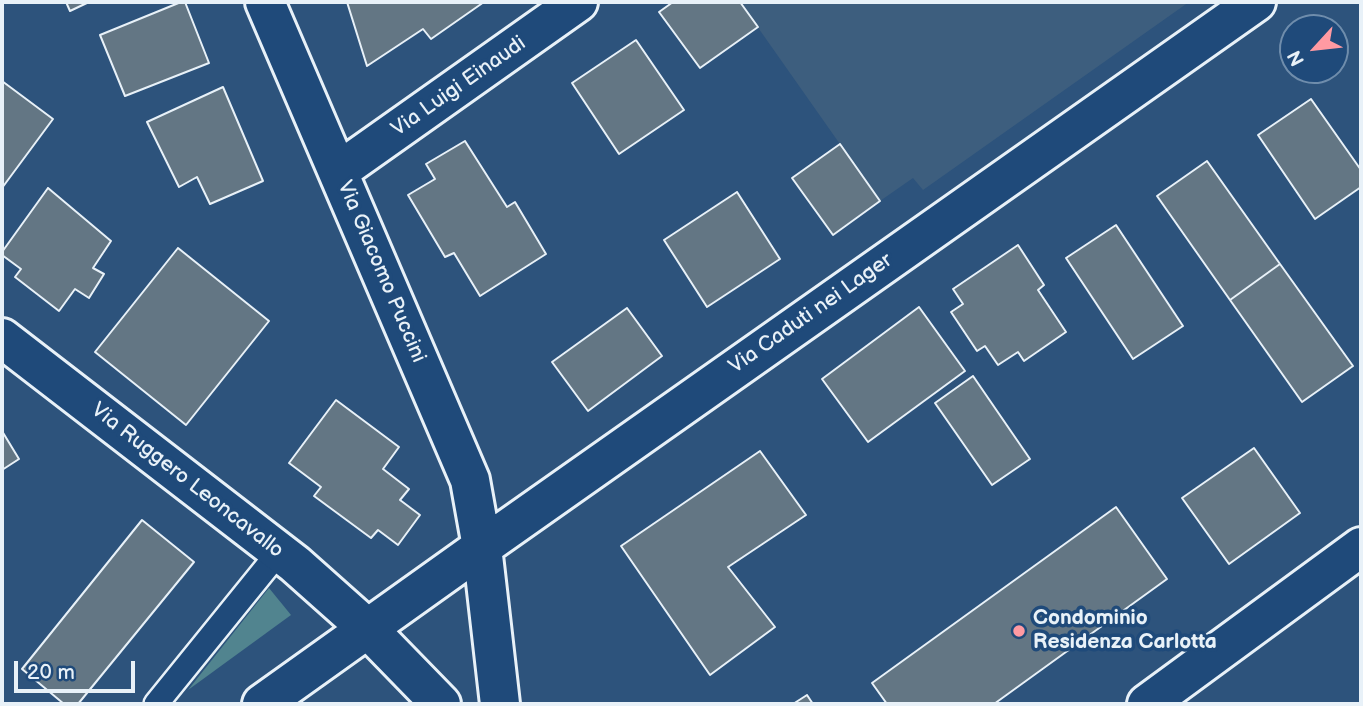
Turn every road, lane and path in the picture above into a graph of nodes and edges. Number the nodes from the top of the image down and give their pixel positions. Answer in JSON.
{"nodes":[{"id":1,"x":265,"y":2,"type":"edge"},
{"id":2,"x":578,"y":2,"type":"edge"},
{"id":3,"x":1256,"y":2,"type":"edge"},
{"id":4,"x":339,"y":171,"type":"junction"},
{"id":5,"x":2,"y":338,"type":"edge"},
{"id":6,"x":482,"y":547,"type":"junction"},
{"id":7,"x":279,"y":552,"type":"junction"},
{"id":8,"x":1359,"y":553,"type":"edge"},
{"id":9,"x":368,"y":629,"type":"junction"},
{"id":10,"x":156,"y":704,"type":"edge"},
{"id":11,"x":262,"y":704,"type":"edge"},
{"id":12,"x":441,"y":704,"type":"edge"},
{"id":13,"x":500,"y":704,"type":"edge"},
{"id":14,"x":1147,"y":704,"type":"edge"}],
"edges":[{"from":1,"to":4,"type":"street","name":"Via Giacomo Puccini"},
{"from":2,"to":4,"type":"street","name":"Via Luigi Einaudi"},
{"from":3,"to":6,"type":"street","name":"Via Caduti nei Lager"},
{"from":4,"to":6,"type":"street","name":"Via Giacomo Puccini"},
{"from":5,"to":7,"type":"street","name":"Via Ruggero Leoncavallo"},
{"from":6,"to":9,"type":"street","name":"Via Caduti nei Lager"},
{"from":6,"to":13,"type":"street","name":"Via Giacomo Puccini"},
{"from":7,"to":9,"type":"street","name":"Via Ruggero Leoncavallo"},
{"from":7,"to":10,"type":"lane"},
{"from":8,"to":14,"type":"street"},
{"from":9,"to":11,"type":"street","name":"Via Caduti nei Lager"},
{"from":9,"to":12,"type":"street","name":"Via Ruggero Leoncavallo"}]}
